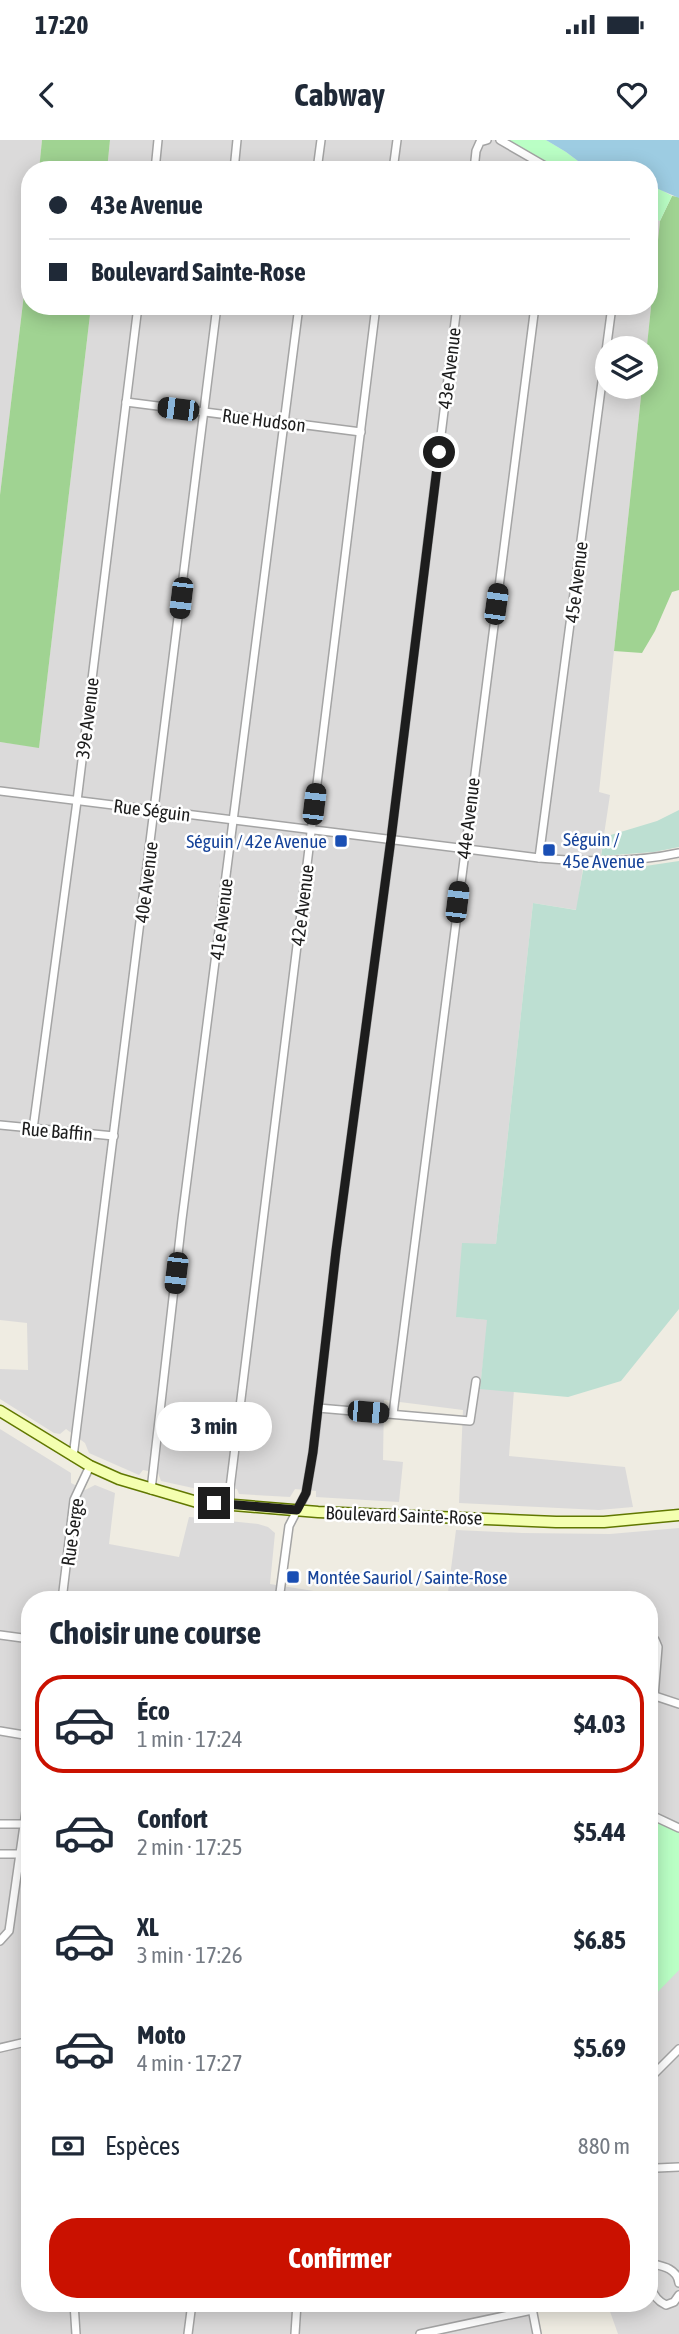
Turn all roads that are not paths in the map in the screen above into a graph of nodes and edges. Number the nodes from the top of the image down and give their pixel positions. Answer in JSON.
{"nodes":[{"id":1,"x":158,"y":140,"type":"edge"},
{"id":2,"x":237,"y":140,"type":"edge"},
{"id":3,"x":321,"y":140,"type":"edge"},
{"id":4,"x":397,"y":140,"type":"edge"},
{"id":5,"x":487,"y":140,"type":"edge"},
{"id":6,"x":500,"y":140,"type":"edge"},
{"id":7,"x":156,"y":161,"type":"edge"},
{"id":8,"x":234,"y":161,"type":"edge"},
{"id":9,"x":318,"y":161,"type":"edge"},
{"id":10,"x":394,"y":161,"type":"edge"},
{"id":11,"x":475,"y":161,"type":"edge"},
{"id":12,"x":536,"y":161,"type":"edge"},
{"id":13,"x":137,"y":315,"type":"edge"},
{"id":14,"x":216,"y":315,"type":"edge"},
{"id":15,"x":298,"y":315,"type":"edge"},
{"id":16,"x":375,"y":315,"type":"edge"},
{"id":17,"x":456,"y":315,"type":"edge"},
{"id":18,"x":534,"y":315,"type":"edge"},
{"id":19,"x":611,"y":315,"type":"edge"},
{"id":20,"x":126,"y":402,"type":"junction"},
{"id":21,"x":204,"y":412,"type":"junction"},
{"id":22,"x":284,"y":422,"type":"junction"},
{"id":23,"x":361,"y":432,"type":"junction"},
{"id":24,"x":0,"y":791,"type":"edge"},
{"id":25,"x":77,"y":801,"type":"junction"},
{"id":26,"x":155,"y":810,"type":"junction"},
{"id":27,"x":233,"y":820,"type":"junction"},
{"id":28,"x":311,"y":830,"type":"junction"},
{"id":29,"x":391,"y":839,"type":"junction"},
{"id":30,"x":464,"y":848,"type":"junction"},
{"id":31,"x":679,"y":853,"type":"edge"},
{"id":32,"x":539,"y":858,"type":"junction"},
{"id":33,"x":0,"y":1125,"type":"edge"},
{"id":34,"x":33,"y":1129,"type":"junction"},
{"id":35,"x":114,"y":1136,"type":"junction"},
{"id":36,"x":476,"y":1381,"type":"dead end"},
{"id":37,"x":318,"y":1408,"type":"junction"},
{"id":38,"x":0,"y":1411,"type":"edge"},
{"id":39,"x":393,"y":1414,"type":"junction"},
{"id":40,"x":73,"y":1457,"type":"junction"},
{"id":41,"x":90,"y":1466,"type":"junction"},
{"id":42,"x":151,"y":1490,"type":"junction"},
{"id":43,"x":230,"y":1504,"type":"junction"},
{"id":44,"x":297,"y":1510,"type":"junction"},
{"id":45,"x":679,"y":1513,"type":"edge"},
{"id":46,"x":63,"y":1591,"type":"edge"},
{"id":47,"x":280,"y":1591,"type":"edge"},
{"id":48,"x":0,"y":1636,"type":"edge"},
{"id":49,"x":21,"y":1638,"type":"edge"},
{"id":50,"x":658,"y":1697,"type":"edge"},
{"id":51,"x":679,"y":1703,"type":"edge"},
{"id":52,"x":0,"y":1731,"type":"edge"},
{"id":53,"x":21,"y":1734,"type":"edge"},
{"id":54,"x":658,"y":1818,"type":"edge"},
{"id":55,"x":0,"y":1824,"type":"edge"},
{"id":56,"x":21,"y":1824,"type":"edge"},
{"id":57,"x":679,"y":1828,"type":"edge"},
{"id":58,"x":21,"y":1846,"type":"edge"},
{"id":59,"x":0,"y":1854,"type":"edge"},
{"id":60,"x":20,"y":1854,"type":"junction"},
{"id":61,"x":0,"y":1941,"type":"edge"},
{"id":62,"x":21,"y":2042,"type":"edge"},
{"id":63,"x":0,"y":2048,"type":"edge"},
{"id":64,"x":679,"y":2049,"type":"edge"},
{"id":65,"x":658,"y":2070,"type":"edge"},
{"id":66,"x":679,"y":2167,"type":"edge"},
{"id":67,"x":658,"y":2168,"type":"edge"},
{"id":68,"x":658,"y":2265,"type":"edge"},
{"id":69,"x":679,"y":2283,"type":"edge"},
{"id":70,"x":679,"y":2295,"type":"edge"},
{"id":71,"x":658,"y":2300,"type":"edge"},
{"id":72,"x":75,"y":2312,"type":"edge"},
{"id":73,"x":191,"y":2312,"type":"edge"},
{"id":74,"x":296,"y":2312,"type":"edge"},
{"id":75,"x":507,"y":2312,"type":"edge"},
{"id":76,"x":532,"y":2312,"type":"edge"},
{"id":77,"x":76,"y":2334,"type":"edge"},
{"id":78,"x":188,"y":2334,"type":"edge"},
{"id":79,"x":295,"y":2334,"type":"edge"},
{"id":80,"x":420,"y":2334,"type":"edge"},
{"id":81,"x":537,"y":2334,"type":"edge"}],
"edges":[{"from":1,"to":7,"type":"street"},
{"from":2,"to":8,"type":"street"},
{"from":3,"to":9,"type":"street"},
{"from":4,"to":10,"type":"street"},
{"from":5,"to":11,"type":"street"},
{"from":6,"to":12,"type":"street"},
{"from":13,"to":20,"type":"street","name":"39e Avenue"},
{"from":14,"to":21,"type":"street","name":"40e Avenue"},
{"from":15,"to":22,"type":"street","name":"41e Avenue"},
{"from":16,"to":23,"type":"street","name":"42e Avenue"},
{"from":17,"to":29,"type":"street","name":"43e Avenue"},
{"from":18,"to":30,"type":"street","name":"44e Avenue"},
{"from":19,"to":32,"type":"street","name":"45e Avenue"},
{"from":20,"to":21,"type":"street","name":"Rue Hudson"},
{"from":20,"to":25,"type":"street","name":"39e Avenue"},
{"from":21,"to":22,"type":"street","name":"Rue Hudson"},
{"from":21,"to":26,"type":"street","name":"40e Avenue"},
{"from":22,"to":23,"type":"street","name":"Rue Hudson"},
{"from":22,"to":27,"type":"street","name":"41e Avenue"},
{"from":23,"to":28,"type":"street","name":"42e Avenue"},
{"from":24,"to":25,"type":"street","name":"Rue Séguin"},
{"from":25,"to":26,"type":"street","name":"Rue Séguin"},
{"from":25,"to":34,"type":"street","name":"39e Avenue"},
{"from":26,"to":27,"type":"street","name":"Rue Séguin"},
{"from":26,"to":35,"type":"street","name":"40e Avenue"},
{"from":27,"to":28,"type":"street","name":"Rue Séguin"},
{"from":27,"to":42,"type":"street","name":"41e Avenue"},
{"from":28,"to":29,"type":"street","name":"Rue Séguin"},
{"from":28,"to":43,"type":"street","name":"42e Avenue"},
{"from":29,"to":30,"type":"street","name":"Rue Séguin"},
{"from":29,"to":37,"type":"street","name":"43e Avenue"},
{"from":30,"to":32,"type":"street","name":"Rue Séguin"},
{"from":30,"to":39,"type":"street","name":"44e Avenue"},
{"from":31,"to":32,"type":"street","name":"Rue Séguin"},
{"from":33,"to":34,"type":"street","name":"Rue Baffin"},
{"from":34,"to":35,"type":"street","name":"Rue Baffin"},
{"from":35,"to":40,"type":"street","name":"40e Avenue"},
{"from":36,"to":39,"type":"street"},
{"from":37,"to":39,"type":"street"},
{"from":37,"to":44,"type":"street","name":"43e Avenue"},
{"from":38,"to":40,"type":"street","name":"Boulevard Sainte-Rose"},
{"from":40,"to":41,"type":"street","name":"Boulevard Sainte-Rose"},
{"from":41,"to":42,"type":"street","name":"Boulevard Sainte-Rose"},
{"from":41,"to":46,"type":"street","name":"Rue Serge"},
{"from":42,"to":43,"type":"street","name":"Boulevard Sainte-Rose"},
{"from":43,"to":44,"type":"street","name":"Boulevard Sainte-Rose"},
{"from":44,"to":45,"type":"street","name":"Boulevard Sainte-Rose"},
{"from":44,"to":47,"type":"street","name":"43e Avenue"},
{"from":48,"to":49,"type":"street"},
{"from":50,"to":51,"type":"street"},
{"from":52,"to":53,"type":"street"},
{"from":54,"to":57,"type":"street"},
{"from":55,"to":56,"type":"street"},
{"from":58,"to":60,"type":"street"},
{"from":59,"to":60,"type":"street"},
{"from":60,"to":61,"type":"street"},
{"from":62,"to":63,"type":"street"},
{"from":64,"to":65,"type":"street"},
{"from":66,"to":67,"type":"street"},
{"from":68,"to":69,"type":"street"},
{"from":70,"to":71,"type":"street"},
{"from":72,"to":77,"type":"street"},
{"from":73,"to":78,"type":"street"},
{"from":74,"to":79,"type":"street"},
{"from":75,"to":80,"type":"street"},
{"from":76,"to":81,"type":"street"}]}
